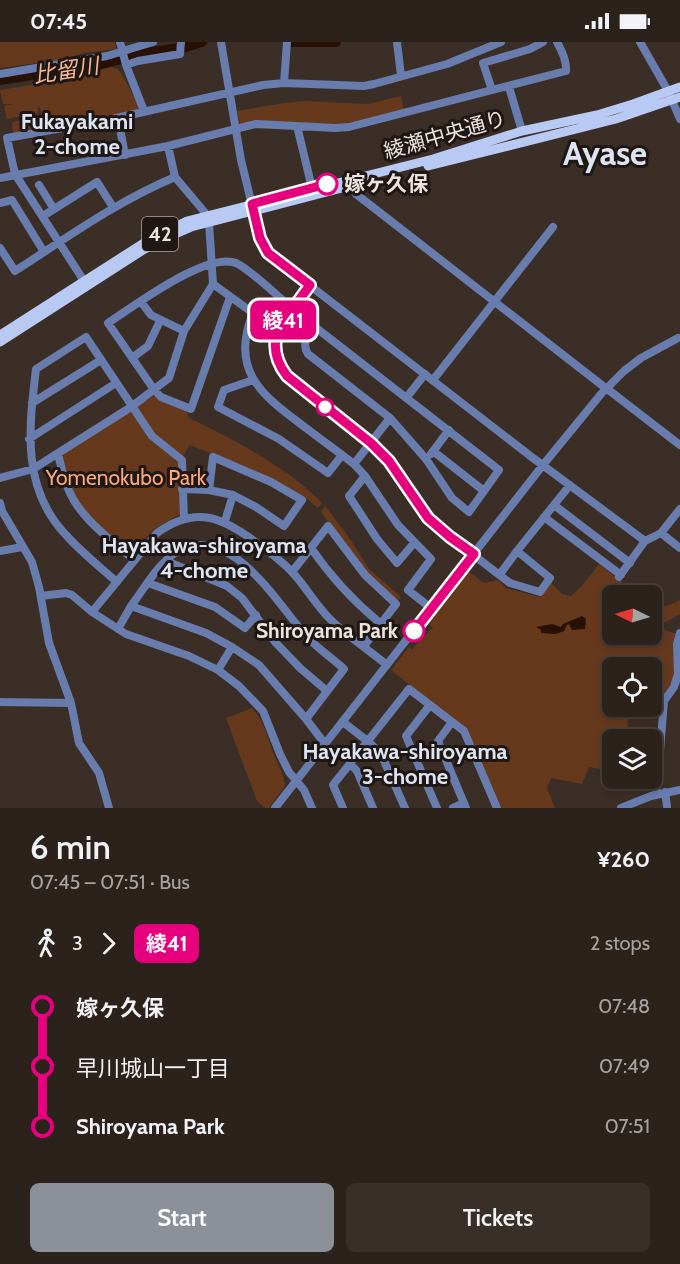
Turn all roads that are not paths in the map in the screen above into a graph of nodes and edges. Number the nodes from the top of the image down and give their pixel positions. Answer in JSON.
{"nodes":[{"id":1,"x":120,"y":42,"type":"edge"},
{"id":2,"x":153,"y":42,"type":"edge"},
{"id":3,"x":397,"y":42,"type":"edge"},
{"id":4,"x":501,"y":42,"type":"edge"},
{"id":5,"x":543,"y":42,"type":"edge"},
{"id":6,"x":557,"y":42,"type":"edge"},
{"id":7,"x":640,"y":42,"type":"edge"},
{"id":8,"x":221,"y":43,"type":"edge"},
{"id":9,"x":287,"y":44,"type":"edge"},
{"id":10,"x":181,"y":46,"type":"edge"},
{"id":11,"x":124,"y":59,"type":"junction"},
{"id":12,"x":0,"y":74,"type":"edge"},
{"id":13,"x":401,"y":76,"type":"junction"},
{"id":14,"x":284,"y":83,"type":"junction"},
{"id":15,"x":509,"y":87,"type":"junction"},
{"id":16,"x":680,"y":87,"type":"edge"},
{"id":17,"x":492,"y":90,"type":"junction"},
{"id":18,"x":229,"y":92,"type":"junction"},
{"id":19,"x":673,"y":96,"type":"edge"},
{"id":20,"x":144,"y":111,"type":"junction"},
{"id":21,"x":679,"y":116,"type":"edge"},
{"id":22,"x":118,"y":118,"type":"junction"},
{"id":23,"x":297,"y":126,"type":"junction"},
{"id":24,"x":235,"y":129,"type":"junction"},
{"id":25,"x":522,"y":132,"type":"junction"},
{"id":26,"x":168,"y":146,"type":"junction"},
{"id":27,"x":126,"y":155,"type":"junction"},
{"id":28,"x":15,"y":174,"type":"junction"},
{"id":29,"x":175,"y":177,"type":"junction"},
{"id":30,"x":0,"y":178,"type":"edge"},
{"id":31,"x":39,"y":185,"type":"dead end"},
{"id":32,"x":350,"y":185,"type":"junction"},
{"id":33,"x":312,"y":188,"type":"junction"},
{"id":34,"x":0,"y":203,"type":"edge"},
{"id":35,"x":113,"y":207,"type":"junction"},
{"id":36,"x":253,"y":207,"type":"junction"},
{"id":37,"x":54,"y":209,"type":"junction"},
{"id":38,"x":43,"y":216,"type":"junction"},
{"id":39,"x":208,"y":219,"type":"junction"},
{"id":40,"x":553,"y":227,"type":"dead end"},
{"id":41,"x":58,"y":243,"type":"junction"},
{"id":42,"x":0,"y":248,"type":"edge"},
{"id":43,"x":45,"y":251,"type":"junction"},
{"id":44,"x":212,"y":264,"type":"junction"},
{"id":45,"x":213,"y":284,"type":"junction"},
{"id":46,"x":310,"y":285,"type":"junction"},
{"id":47,"x":78,"y":287,"type":"junction"},
{"id":48,"x":230,"y":297,"type":"junction"},
{"id":49,"x":141,"y":302,"type":"junction"},
{"id":50,"x":495,"y":302,"type":"junction"},
{"id":51,"x":292,"y":308,"type":"junction"},
{"id":52,"x":160,"y":321,"type":"junction"},
{"id":53,"x":184,"y":331,"type":"junction"},
{"id":54,"x":0,"y":335,"type":"edge"},
{"id":55,"x":679,"y":338,"type":"edge"},
{"id":56,"x":0,"y":342,"type":"edge"},
{"id":57,"x":132,"y":358,"type":"junction"},
{"id":58,"x":101,"y":360,"type":"junction"},
{"id":59,"x":425,"y":374,"type":"junction"},
{"id":60,"x":253,"y":380,"type":"junction"},
{"id":61,"x":433,"y":380,"type":"junction"},
{"id":62,"x":116,"y":383,"type":"junction"},
{"id":63,"x":605,"y":387,"type":"junction"},
{"id":64,"x":155,"y":391,"type":"junction"},
{"id":65,"x":407,"y":397,"type":"junction"},
{"id":66,"x":32,"y":403,"type":"junction"},
{"id":67,"x":132,"y":407,"type":"junction"},
{"id":68,"x":390,"y":418,"type":"junction"},
{"id":69,"x":449,"y":430,"type":"junction"},
{"id":70,"x":29,"y":439,"type":"junction"},
{"id":71,"x":371,"y":443,"type":"junction"},
{"id":72,"x":680,"y":445,"type":"edge"},
{"id":73,"x":433,"y":451,"type":"junction"},
{"id":74,"x":58,"y":454,"type":"junction"},
{"id":75,"x":342,"y":455,"type":"junction"},
{"id":76,"x":426,"y":459,"type":"junction"},
{"id":77,"x":354,"y":464,"type":"junction"},
{"id":78,"x":543,"y":465,"type":"junction"},
{"id":79,"x":33,"y":469,"type":"junction"},
{"id":80,"x":365,"y":476,"type":"junction"},
{"id":81,"x":0,"y":478,"type":"edge"},
{"id":82,"x":570,"y":484,"type":"junction"},
{"id":83,"x":182,"y":489,"type":"junction"},
{"id":84,"x":209,"y":490,"type":"junction"},
{"id":85,"x":484,"y":491,"type":"junction"},
{"id":86,"x":233,"y":495,"type":"junction"},
{"id":87,"x":554,"y":505,"type":"junction"},
{"id":88,"x":1,"y":508,"type":"edge"},
{"id":89,"x":680,"y":510,"type":"edge"},
{"id":90,"x":544,"y":518,"type":"junction"},
{"id":91,"x":184,"y":519,"type":"junction"},
{"id":92,"x":225,"y":521,"type":"junction"},
{"id":93,"x":661,"y":534,"type":"junction"},
{"id":94,"x":645,"y":541,"type":"junction"},
{"id":95,"x":414,"y":543,"type":"junction"},
{"id":96,"x":22,"y":547,"type":"junction"},
{"id":97,"x":311,"y":548,"type":"junction"},
{"id":98,"x":680,"y":548,"type":"edge"},
{"id":99,"x":0,"y":551,"type":"edge"},
{"id":100,"x":517,"y":551,"type":"junction"},
{"id":101,"x":474,"y":554,"type":"junction"},
{"id":102,"x":134,"y":560,"type":"junction"},
{"id":103,"x":166,"y":561,"type":"junction"},
{"id":104,"x":630,"y":563,"type":"junction"},
{"id":105,"x":292,"y":572,"type":"junction"},
{"id":106,"x":500,"y":574,"type":"junction"},
{"id":107,"x":117,"y":582,"type":"junction"},
{"id":108,"x":148,"y":583,"type":"junction"},
{"id":109,"x":41,"y":596,"type":"junction"},
{"id":110,"x":131,"y":606,"type":"junction"},
{"id":111,"x":432,"y":609,"type":"junction"},
{"id":112,"x":92,"y":612,"type":"junction"},
{"id":113,"x":256,"y":615,"type":"junction"},
{"id":114,"x":380,"y":623,"type":"junction"},
{"id":115,"x":118,"y":629,"type":"junction"},
{"id":116,"x":680,"y":633,"type":"edge"},
{"id":117,"x":364,"y":646,"type":"junction"},
{"id":118,"x":232,"y":647,"type":"junction"},
{"id":119,"x":387,"y":665,"type":"junction"},
{"id":120,"x":218,"y":670,"type":"junction"},
{"id":121,"x":327,"y":691,"type":"junction"},
{"id":122,"x":0,"y":702,"type":"edge"},
{"id":123,"x":71,"y":703,"type":"junction"},
{"id":124,"x":430,"y":705,"type":"junction"},
{"id":125,"x":306,"y":719,"type":"junction"},
{"id":126,"x":343,"y":722,"type":"junction"},
{"id":127,"x":452,"y":722,"type":"junction"},
{"id":128,"x":662,"y":729,"type":"edge"},
{"id":129,"x":368,"y":741,"type":"junction"},
{"id":130,"x":325,"y":744,"type":"junction"},
{"id":131,"x":350,"y":764,"type":"junction"},
{"id":132,"x":297,"y":780,"type":"junction"},
{"id":133,"x":661,"y":789,"type":"edge"},
{"id":134,"x":680,"y":789,"type":"edge"},
{"id":135,"x":663,"y":794,"type":"junction"},
{"id":136,"x":667,"y":805,"type":"dead end"},
{"id":137,"x":465,"y":806,"type":"edge"},
{"id":138,"x":109,"y":808,"type":"edge"},
{"id":139,"x":275,"y":808,"type":"edge"},
{"id":140,"x":312,"y":808,"type":"edge"},
{"id":141,"x":343,"y":808,"type":"edge"},
{"id":142,"x":373,"y":808,"type":"edge"},
{"id":143,"x":405,"y":808,"type":"edge"},
{"id":144,"x":437,"y":808,"type":"edge"},
{"id":145,"x":453,"y":808,"type":"edge"},
{"id":146,"x":497,"y":808,"type":"edge"},
{"id":147,"x":621,"y":808,"type":"edge"}],
"edges":[{"from":1,"to":11,"type":"street"},
{"from":2,"to":11,"type":"street"},
{"from":3,"to":13,"type":"street"},
{"from":4,"to":13,"type":"street"},
{"from":5,"to":17,"type":"street"},
{"from":6,"to":15,"type":"street"},
{"from":7,"to":19,"type":"street"},
{"from":8,"to":18,"type":"street"},
{"from":9,"to":14,"type":"street"},
{"from":10,"to":11,"type":"street"},
{"from":11,"to":12,"type":"street"},
{"from":11,"to":20,"type":"street"},
{"from":13,"to":14,"type":"street"},
{"from":14,"to":18,"type":"street"},
{"from":15,"to":17,"type":"street"},
{"from":15,"to":25,"type":"street"},
{"from":16,"to":19,"type":"main road","name":"綾瀬中央通り","number":"42"},
{"from":17,"to":23,"type":"street"},
{"from":18,"to":20,"type":"street"},
{"from":18,"to":24,"type":"street"},
{"from":19,"to":21,"type":"street"},
{"from":19,"to":25,"type":"main road","name":"綾瀬中央通り","number":"42"},
{"from":19,"to":32,"type":"main road","name":"綾瀬中央通り","number":"42"},
{"from":20,"to":22,"type":"street"},
{"from":22,"to":27,"type":"street"},
{"from":22,"to":28,"type":"street"},
{"from":23,"to":24,"type":"street"},
{"from":23,"to":33,"type":"street"},
{"from":24,"to":26,"type":"street"},
{"from":24,"to":36,"type":"street"},
{"from":25,"to":33,"type":"main road","name":"綾瀬中央通り","number":"42"},
{"from":26,"to":27,"type":"street"},
{"from":26,"to":29,"type":"street"},
{"from":27,"to":28,"type":"street"},
{"from":28,"to":30,"type":"street"},
{"from":28,"to":38,"type":"street"},
{"from":29,"to":35,"type":"street"},
{"from":29,"to":39,"type":"street"},
{"from":31,"to":37,"type":"street"},
{"from":32,"to":36,"type":"main road","name":"綾瀬中央通り","number":"42"},
{"from":32,"to":50,"type":"street"},
{"from":33,"to":36,"type":"main road","name":"綾瀬中央通り","number":"42"},
{"from":34,"to":43,"type":"street"},
{"from":35,"to":37,"type":"street"},
{"from":35,"to":41,"type":"street"},
{"from":36,"to":39,"type":"main road","name":"綾瀬中央通り","number":"42"},
{"from":36,"to":46,"type":"street"},
{"from":37,"to":38,"type":"street"},
{"from":38,"to":41,"type":"street"},
{"from":39,"to":44,"type":"street"},
{"from":39,"to":47,"type":"main road","name":"綾瀬中央通り","number":"42"},
{"from":40,"to":50,"type":"street"},
{"from":41,"to":43,"type":"street"},
{"from":41,"to":47,"type":"street"},
{"from":42,"to":43,"type":"street"},
{"from":44,"to":45,"type":"street"},
{"from":44,"to":49,"type":"street"},
{"from":44,"to":51,"type":"street"},
{"from":45,"to":48,"type":"street"},
{"from":45,"to":53,"type":"street"},
{"from":46,"to":51,"type":"street"},
{"from":46,"to":59,"type":"street"},
{"from":47,"to":54,"type":"main road","name":"綾瀬中央通り","number":"42"},
{"from":47,"to":56,"type":"main road","name":"綾瀬中央通り","number":"42"},
{"from":48,"to":60,"type":"street"},
{"from":48,"to":64,"type":"street"},
{"from":49,"to":52,"type":"street"},
{"from":49,"to":57,"type":"street"},
{"from":50,"to":61,"type":"street"},
{"from":50,"to":63,"type":"street"},
{"from":51,"to":71,"type":"street"},
{"from":52,"to":53,"type":"street"},
{"from":52,"to":57,"type":"street"},
{"from":53,"to":64,"type":"street"},
{"from":55,"to":63,"type":"street"},
{"from":57,"to":64,"type":"street"},
{"from":58,"to":62,"type":"street"},
{"from":58,"to":66,"type":"street"},
{"from":58,"to":66,"type":"street"},
{"from":59,"to":61,"type":"street"},
{"from":59,"to":65,"type":"street"},
{"from":60,"to":75,"type":"street"},
{"from":60,"to":75,"type":"street"},
{"from":61,"to":78,"type":"street"},
{"from":62,"to":67,"type":"street"},
{"from":62,"to":70,"type":"street"},
{"from":63,"to":72,"type":"street"},
{"from":63,"to":78,"type":"street"},
{"from":64,"to":67,"type":"street"},
{"from":65,"to":68,"type":"street"},
{"from":65,"to":69,"type":"street"},
{"from":66,"to":70,"type":"street"},
{"from":67,"to":74,"type":"street"},
{"from":67,"to":83,"type":"street"},
{"from":68,"to":71,"type":"street"},
{"from":68,"to":76,"type":"street"},
{"from":69,"to":73,"type":"street"},
{"from":69,"to":85,"type":"street"},
{"from":70,"to":79,"type":"street"},
{"from":71,"to":77,"type":"street"},
{"from":71,"to":101,"type":"street"},
{"from":73,"to":76,"type":"street"},
{"from":73,"to":85,"type":"street"},
{"from":74,"to":79,"type":"street"},
{"from":74,"to":102,"type":"street"},
{"from":75,"to":77,"type":"street"},
{"from":76,"to":85,"type":"street"},
{"from":77,"to":80,"type":"street"},
{"from":78,"to":82,"type":"street"},
{"from":78,"to":101,"type":"street"},
{"from":79,"to":81,"type":"street"},
{"from":79,"to":107,"type":"street"},
{"from":80,"to":95,"type":"street"},
{"from":80,"to":95,"type":"street"},
{"from":82,"to":87,"type":"street"},
{"from":82,"to":94,"type":"street"},
{"from":83,"to":84,"type":"street"},
{"from":83,"to":91,"type":"street"},
{"from":84,"to":86,"type":"street"},
{"from":84,"to":86,"type":"street"},
{"from":86,"to":92,"type":"street"},
{"from":87,"to":90,"type":"street"},
{"from":87,"to":104,"type":"street"},
{"from":88,"to":96,"type":"street"},
{"from":89,"to":93,"type":"street"},
{"from":90,"to":100,"type":"street"},
{"from":90,"to":104,"type":"street"},
{"from":91,"to":92,"type":"street"},
{"from":91,"to":102,"type":"street"},
{"from":92,"to":105,"type":"street"},
{"from":93,"to":94,"type":"street"},
{"from":93,"to":98,"type":"street"},
{"from":94,"to":104,"type":"street"},
{"from":95,"to":111,"type":"street"},
{"from":96,"to":99,"type":"street"},
{"from":96,"to":109,"type":"street"},
{"from":97,"to":105,"type":"street"},
{"from":97,"to":114,"type":"street"},
{"from":97,"to":114,"type":"street"},
{"from":100,"to":106,"type":"street"},
{"from":100,"to":106,"type":"street"},
{"from":101,"to":106,"type":"street"},
{"from":101,"to":111,"type":"street"},
{"from":102,"to":107,"type":"street"},
{"from":103,"to":108,"type":"street"},
{"from":103,"to":113,"type":"street"},
{"from":103,"to":121,"type":"street"},
{"from":105,"to":117,"type":"street"},
{"from":107,"to":112,"type":"street"},
{"from":108,"to":110,"type":"street"},
{"from":108,"to":113,"type":"street"},
{"from":109,"to":112,"type":"street"},
{"from":109,"to":123,"type":"street"},
{"from":110,"to":115,"type":"street"},
{"from":110,"to":118,"type":"street"},
{"from":111,"to":119,"type":"street"},
{"from":112,"to":115,"type":"street"},
{"from":113,"to":121,"type":"street"},
{"from":114,"to":117,"type":"street"},
{"from":115,"to":120,"type":"street"},
{"from":116,"to":128,"type":"street"},
{"from":117,"to":119,"type":"street"},
{"from":118,"to":120,"type":"street"},
{"from":118,"to":125,"type":"street"},
{"from":119,"to":126,"type":"street"},
{"from":120,"to":132,"type":"street"},
{"from":121,"to":125,"type":"street"},
{"from":122,"to":123,"type":"street"},
{"from":123,"to":138,"type":"street"},
{"from":124,"to":127,"type":"street"},
{"from":124,"to":129,"type":"street"},
{"from":124,"to":144,"type":"street"},
{"from":125,"to":130,"type":"street"},
{"from":126,"to":129,"type":"street"},
{"from":126,"to":130,"type":"street"},
{"from":127,"to":137,"type":"street"},
{"from":127,"to":146,"type":"street"},
{"from":129,"to":131,"type":"street"},
{"from":129,"to":143,"type":"street"},
{"from":130,"to":132,"type":"street"},
{"from":131,"to":141,"type":"street"},
{"from":131,"to":142,"type":"street"},
{"from":132,"to":139,"type":"street"},
{"from":132,"to":140,"type":"street"},
{"from":133,"to":135,"type":"street"},
{"from":134,"to":135,"type":"street"},
{"from":135,"to":136,"type":"street"},
{"from":135,"to":147,"type":"street"},
{"from":137,"to":145,"type":"street"}]}
